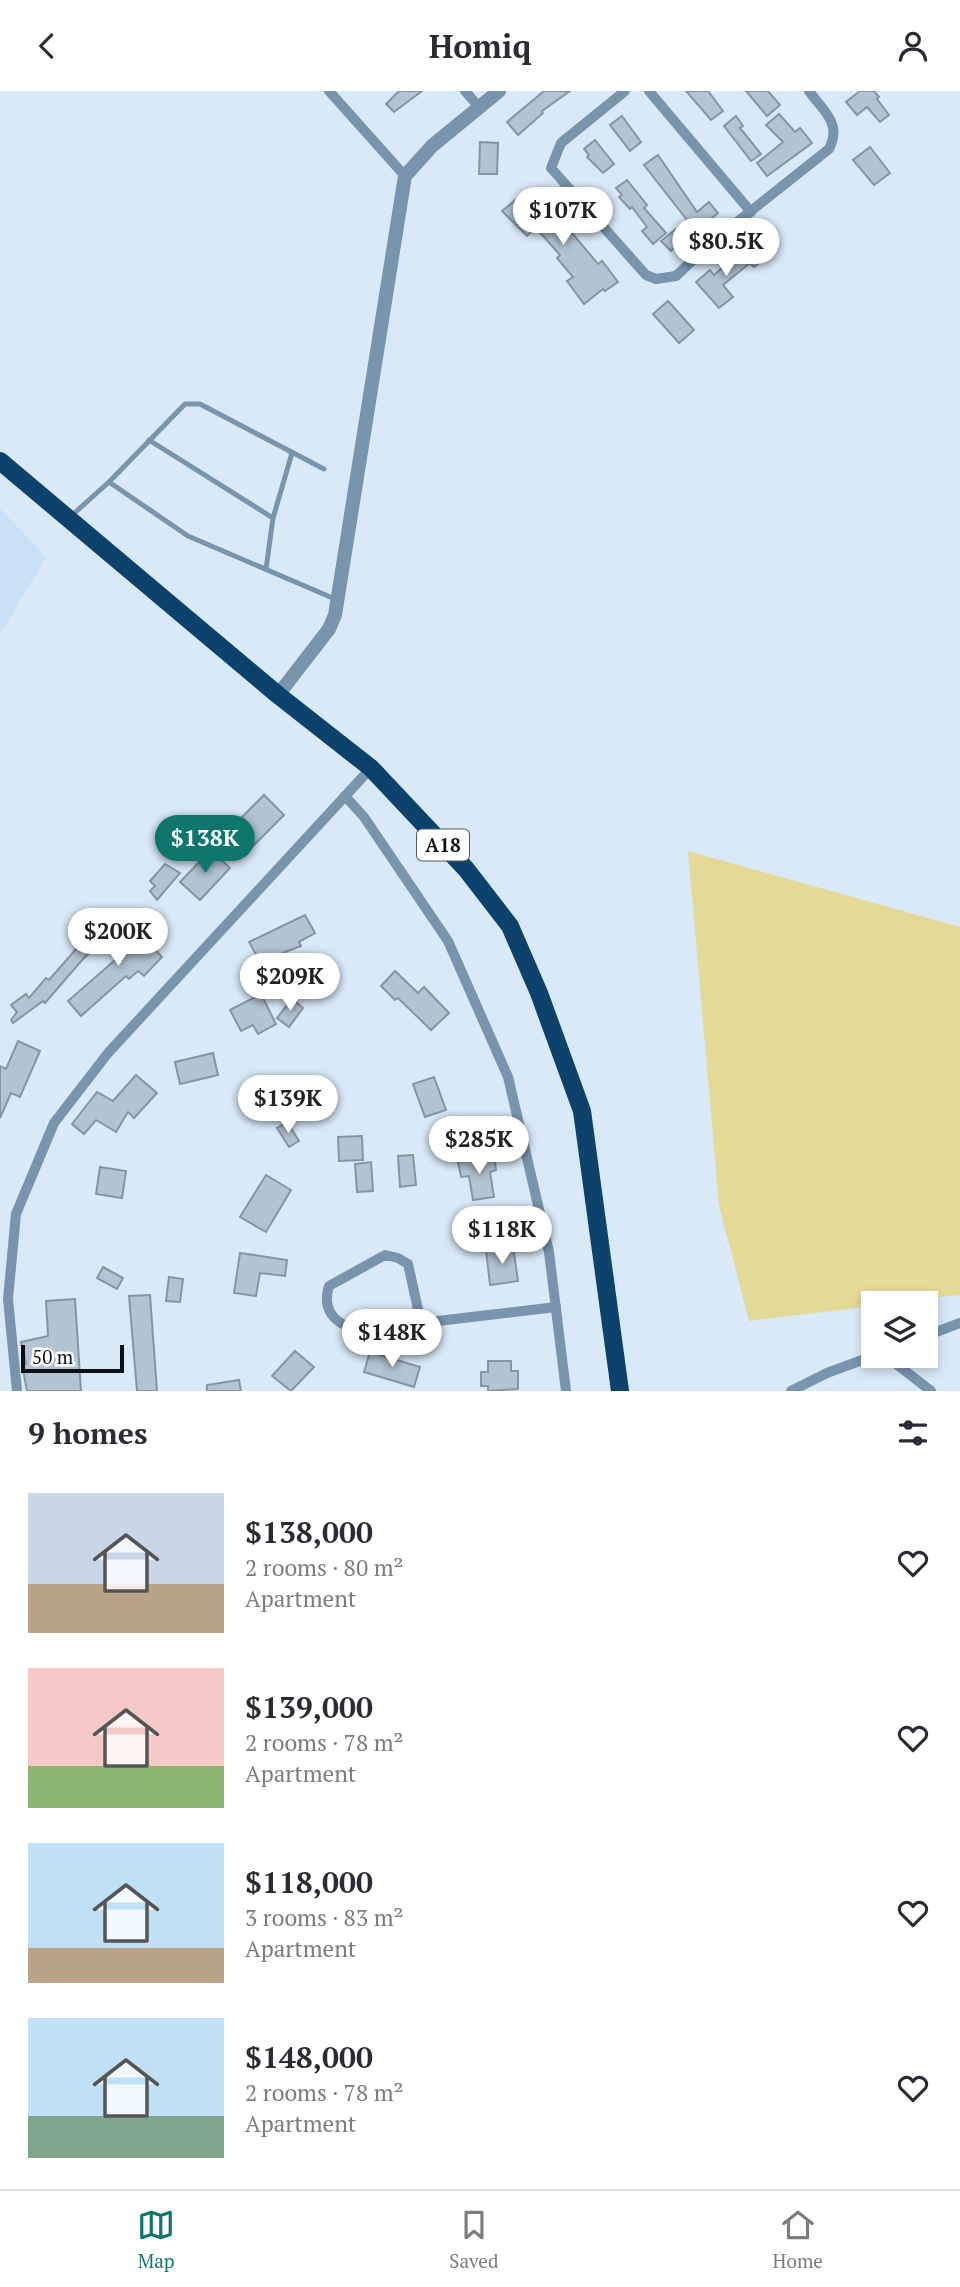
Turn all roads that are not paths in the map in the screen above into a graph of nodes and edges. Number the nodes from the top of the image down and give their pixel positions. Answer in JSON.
{"nodes":[{"id":1,"x":329,"y":91,"type":"edge"},
{"id":2,"x":465,"y":91,"type":"edge"},
{"id":3,"x":499,"y":91,"type":"edge"},
{"id":4,"x":625,"y":91,"type":"edge"},
{"id":5,"x":649,"y":91,"type":"edge"},
{"id":6,"x":809,"y":91,"type":"edge"},
{"id":7,"x":479,"y":107,"type":"junction"},
{"id":8,"x":405,"y":176,"type":"junction"},
{"id":9,"x":751,"y":212,"type":"junction"},
{"id":10,"x":149,"y":440,"type":"junction"},
{"id":11,"x":292,"y":453,"type":"junction"},
{"id":12,"x":0,"y":461,"type":"edge"},
{"id":13,"x":324,"y":469,"type":"dead end"},
{"id":14,"x":109,"y":482,"type":"junction"},
{"id":15,"x":274,"y":518,"type":"junction"},
{"id":16,"x":68,"y":519,"type":"junction"},
{"id":17,"x":266,"y":569,"type":"junction"},
{"id":18,"x":338,"y":600,"type":"junction"},
{"id":19,"x":278,"y":695,"type":"junction"},
{"id":20,"x":371,"y":768,"type":"junction"},
{"id":21,"x":345,"y":796,"type":"junction"},
{"id":22,"x":4,"y":1300,"type":"edge"},
{"id":23,"x":556,"y":1307,"type":"junction"},
{"id":24,"x":421,"y":1323,"type":"junction"},
{"id":25,"x":960,"y":1323,"type":"edge"},
{"id":26,"x":938,"y":1331,"type":"edge"},
{"id":27,"x":861,"y":1360,"type":"edge"},
{"id":28,"x":901,"y":1368,"type":"edge"},
{"id":29,"x":17,"y":1391,"type":"edge"},
{"id":30,"x":566,"y":1391,"type":"edge"},
{"id":31,"x":620,"y":1391,"type":"edge"},
{"id":32,"x":791,"y":1391,"type":"edge"},
{"id":33,"x":931,"y":1391,"type":"edge"}],
"edges":[{"from":1,"to":8,"type":"street"},
{"from":2,"to":7,"type":"street"},
{"from":3,"to":7,"type":"street"},
{"from":4,"to":9,"type":"street"},
{"from":5,"to":9,"type":"street"},
{"from":6,"to":9,"type":"street"},
{"from":7,"to":8,"type":"street"},
{"from":8,"to":18,"type":"street"},
{"from":10,"to":11,"type":"lane"},
{"from":10,"to":14,"type":"lane"},
{"from":10,"to":15,"type":"lane"},
{"from":11,"to":13,"type":"lane"},
{"from":11,"to":15,"type":"lane"},
{"from":12,"to":16,"type":"highway","number":"A18"},
{"from":14,"to":16,"type":"lane"},
{"from":14,"to":17,"type":"lane"},
{"from":15,"to":17,"type":"lane"},
{"from":16,"to":19,"type":"highway","number":"A18"},
{"from":17,"to":18,"type":"lane"},
{"from":18,"to":19,"type":"street"},
{"from":19,"to":20,"type":"highway","number":"A18"},
{"from":20,"to":21,"type":"street"},
{"from":20,"to":31,"type":"highway","number":"A18"},
{"from":21,"to":22,"type":"street"},
{"from":21,"to":23,"type":"street"},
{"from":22,"to":29,"type":"street"},
{"from":23,"to":24,"type":"street"},
{"from":23,"to":30,"type":"street"},
{"from":24,"to":24,"type":"street"},
{"from":25,"to":26,"type":"street"},
{"from":27,"to":32,"type":"street"},
{"from":28,"to":33,"type":"street"}]}
